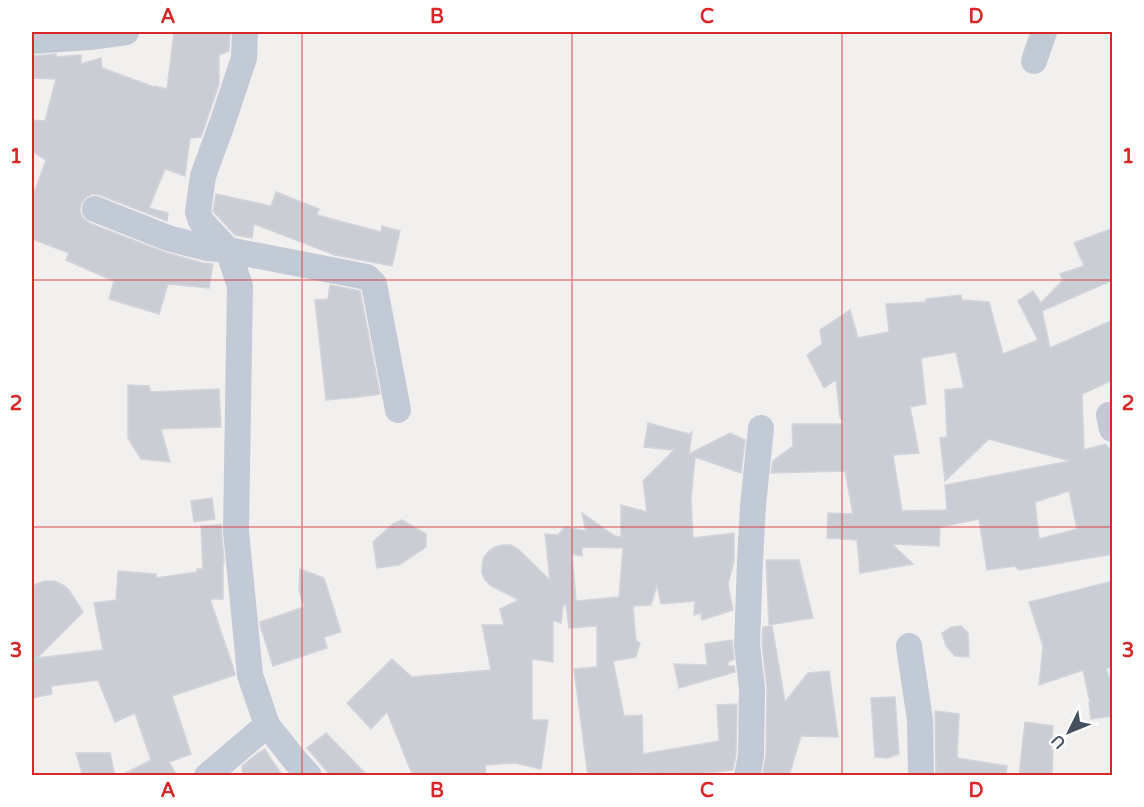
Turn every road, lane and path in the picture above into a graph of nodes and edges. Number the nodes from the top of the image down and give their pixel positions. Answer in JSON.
{"nodes":[{"id":1,"x":126,"y":32,"type":"edge"},
{"id":2,"x":245,"y":32,"type":"edge"},
{"id":3,"x":1044,"y":32,"type":"edge"},
{"id":4,"x":32,"y":41,"type":"edge"},
{"id":5,"x":1034,"y":61,"type":"dead end"},
{"id":6,"x":95,"y":209,"type":"dead end"},
{"id":7,"x":228,"y":250,"type":"junction"},
{"id":8,"x":398,"y":410,"type":"dead end"},
{"id":9,"x":761,"y":428,"type":"dead end"},
{"id":10,"x":909,"y":646,"type":"dead end"},
{"id":11,"x":267,"y":725,"type":"junction"},
{"id":12,"x":207,"y":776,"type":"edge"},
{"id":13,"x":309,"y":776,"type":"edge"},
{"id":14,"x":747,"y":776,"type":"edge"},
{"id":15,"x":921,"y":776,"type":"edge"}],
"edges":[{"from":1,"to":4,"type":"street"},
{"from":2,"to":7,"type":"street"},
{"from":3,"to":5,"type":"street"},
{"from":6,"to":7,"type":"street"},
{"from":7,"to":8,"type":"street"},
{"from":7,"to":11,"type":"street"},
{"from":9,"to":14,"type":"street"},
{"from":10,"to":15,"type":"street"},
{"from":11,"to":12,"type":"street"},
{"from":11,"to":13,"type":"street"}]}
